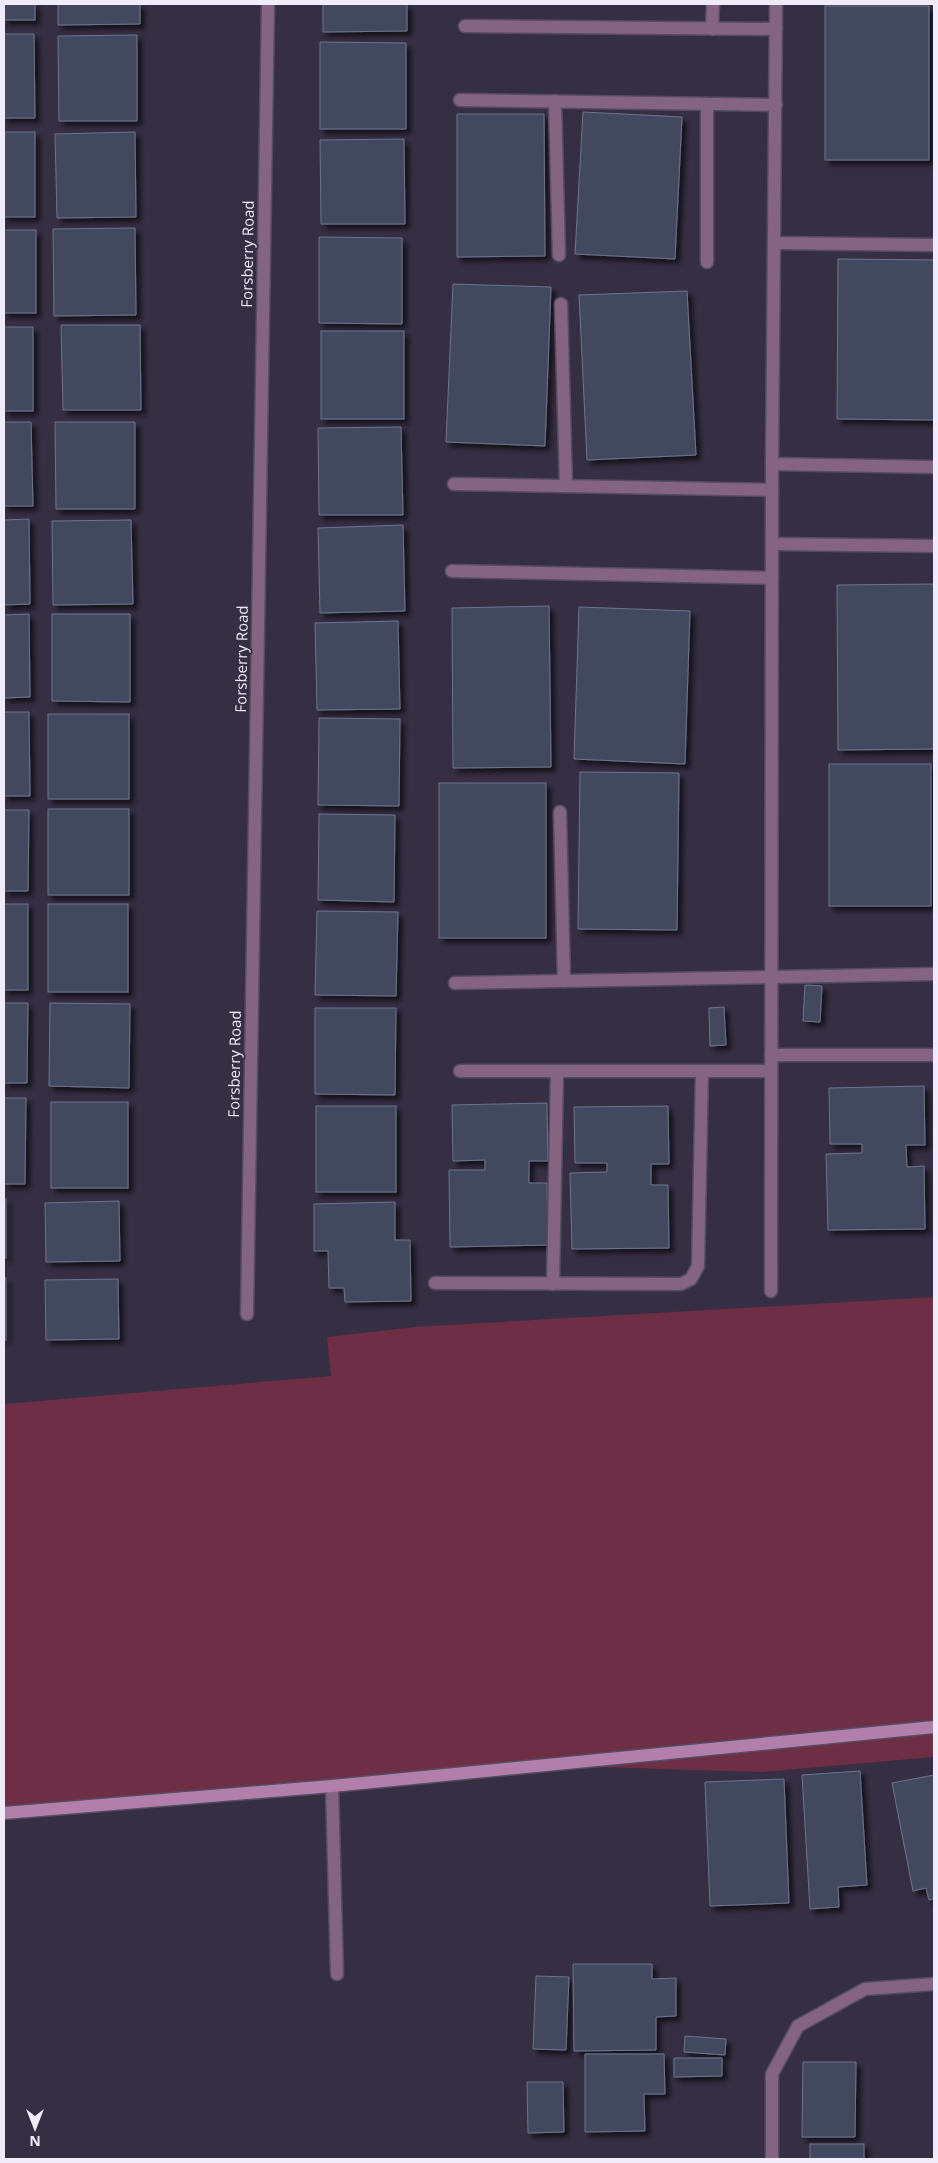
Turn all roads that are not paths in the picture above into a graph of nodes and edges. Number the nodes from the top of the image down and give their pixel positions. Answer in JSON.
{"nodes":[{"id":1,"x":268,"y":4,"type":"edge"},
{"id":2,"x":712,"y":4,"type":"edge"},
{"id":3,"x":776,"y":4,"type":"edge"},
{"id":4,"x":464,"y":26,"type":"dead end"},
{"id":5,"x":712,"y":29,"type":"junction"},
{"id":6,"x":776,"y":29,"type":"junction"},
{"id":7,"x":460,"y":100,"type":"dead end"},
{"id":8,"x":555,"y":101,"type":"junction"},
{"id":9,"x":707,"y":104,"type":"junction"},
{"id":10,"x":776,"y":105,"type":"junction"},
{"id":11,"x":775,"y":243,"type":"junction"},
{"id":12,"x":934,"y":244,"type":"edge"},
{"id":13,"x":559,"y":255,"type":"dead end"},
{"id":14,"x":707,"y":262,"type":"dead end"},
{"id":15,"x":561,"y":304,"type":"dead end"},
{"id":16,"x":772,"y":464,"type":"junction"},
{"id":17,"x":934,"y":467,"type":"edge"},
{"id":18,"x":454,"y":484,"type":"dead end"},
{"id":19,"x":566,"y":486,"type":"junction"},
{"id":20,"x":772,"y":490,"type":"junction"},
{"id":21,"x":772,"y":544,"type":"junction"},
{"id":22,"x":934,"y":546,"type":"edge"},
{"id":23,"x":452,"y":571,"type":"dead end"},
{"id":24,"x":772,"y":578,"type":"junction"},
{"id":25,"x":560,"y":812,"type":"dead end"},
{"id":26,"x":934,"y":974,"type":"edge"},
{"id":27,"x":772,"y":976,"type":"junction"},
{"id":28,"x":564,"y":981,"type":"junction"},
{"id":29,"x":455,"y":983,"type":"dead end"},
{"id":30,"x":771,"y":1056,"type":"junction"},
{"id":31,"x":934,"y":1056,"type":"edge"},
{"id":32,"x":460,"y":1071,"type":"dead end"},
{"id":33,"x":557,"y":1071,"type":"junction"},
{"id":34,"x":771,"y":1071,"type":"junction"},
{"id":35,"x":702,"y":1072,"type":"junction"},
{"id":36,"x":435,"y":1283,"type":"dead end"},
{"id":37,"x":553,"y":1284,"type":"junction"},
{"id":38,"x":771,"y":1291,"type":"dead end"},
{"id":39,"x":248,"y":1314,"type":"dead end"},
{"id":40,"x":934,"y":1727,"type":"edge"},
{"id":41,"x":332,"y":1786,"type":"junction"},
{"id":42,"x":4,"y":1813,"type":"edge"},
{"id":43,"x":337,"y":1974,"type":"dead end"},
{"id":44,"x":934,"y":1984,"type":"edge"},
{"id":45,"x":772,"y":2159,"type":"edge"}],
"edges":[{"from":1,"to":39,"type":"street","name":"Forsberry Road"},
{"from":2,"to":5,"type":"street"},
{"from":3,"to":6,"type":"street"},
{"from":4,"to":5,"type":"street"},
{"from":5,"to":6,"type":"street"},
{"from":6,"to":10,"type":"street"},
{"from":7,"to":8,"type":"street"},
{"from":8,"to":9,"type":"street"},
{"from":8,"to":13,"type":"street"},
{"from":9,"to":10,"type":"street"},
{"from":9,"to":14,"type":"street"},
{"from":10,"to":11,"type":"street"},
{"from":11,"to":12,"type":"street"},
{"from":11,"to":16,"type":"street"},
{"from":15,"to":19,"type":"street"},
{"from":16,"to":17,"type":"street"},
{"from":16,"to":20,"type":"street"},
{"from":18,"to":19,"type":"street"},
{"from":19,"to":20,"type":"street"},
{"from":20,"to":21,"type":"street"},
{"from":21,"to":22,"type":"street"},
{"from":21,"to":24,"type":"street"},
{"from":23,"to":24,"type":"street"},
{"from":24,"to":27,"type":"street"},
{"from":25,"to":28,"type":"street"},
{"from":26,"to":27,"type":"street"},
{"from":27,"to":28,"type":"street"},
{"from":27,"to":30,"type":"street"},
{"from":28,"to":29,"type":"street"},
{"from":30,"to":31,"type":"street"},
{"from":30,"to":34,"type":"street"},
{"from":32,"to":33,"type":"street"},
{"from":33,"to":35,"type":"street"},
{"from":33,"to":37,"type":"street"},
{"from":34,"to":35,"type":"street"},
{"from":34,"to":38,"type":"street"},
{"from":35,"to":37,"type":"street"},
{"from":36,"to":37,"type":"street"},
{"from":40,"to":41,"type":"street"},
{"from":41,"to":42,"type":"street"},
{"from":41,"to":43,"type":"street"},
{"from":44,"to":45,"type":"street"}]}
